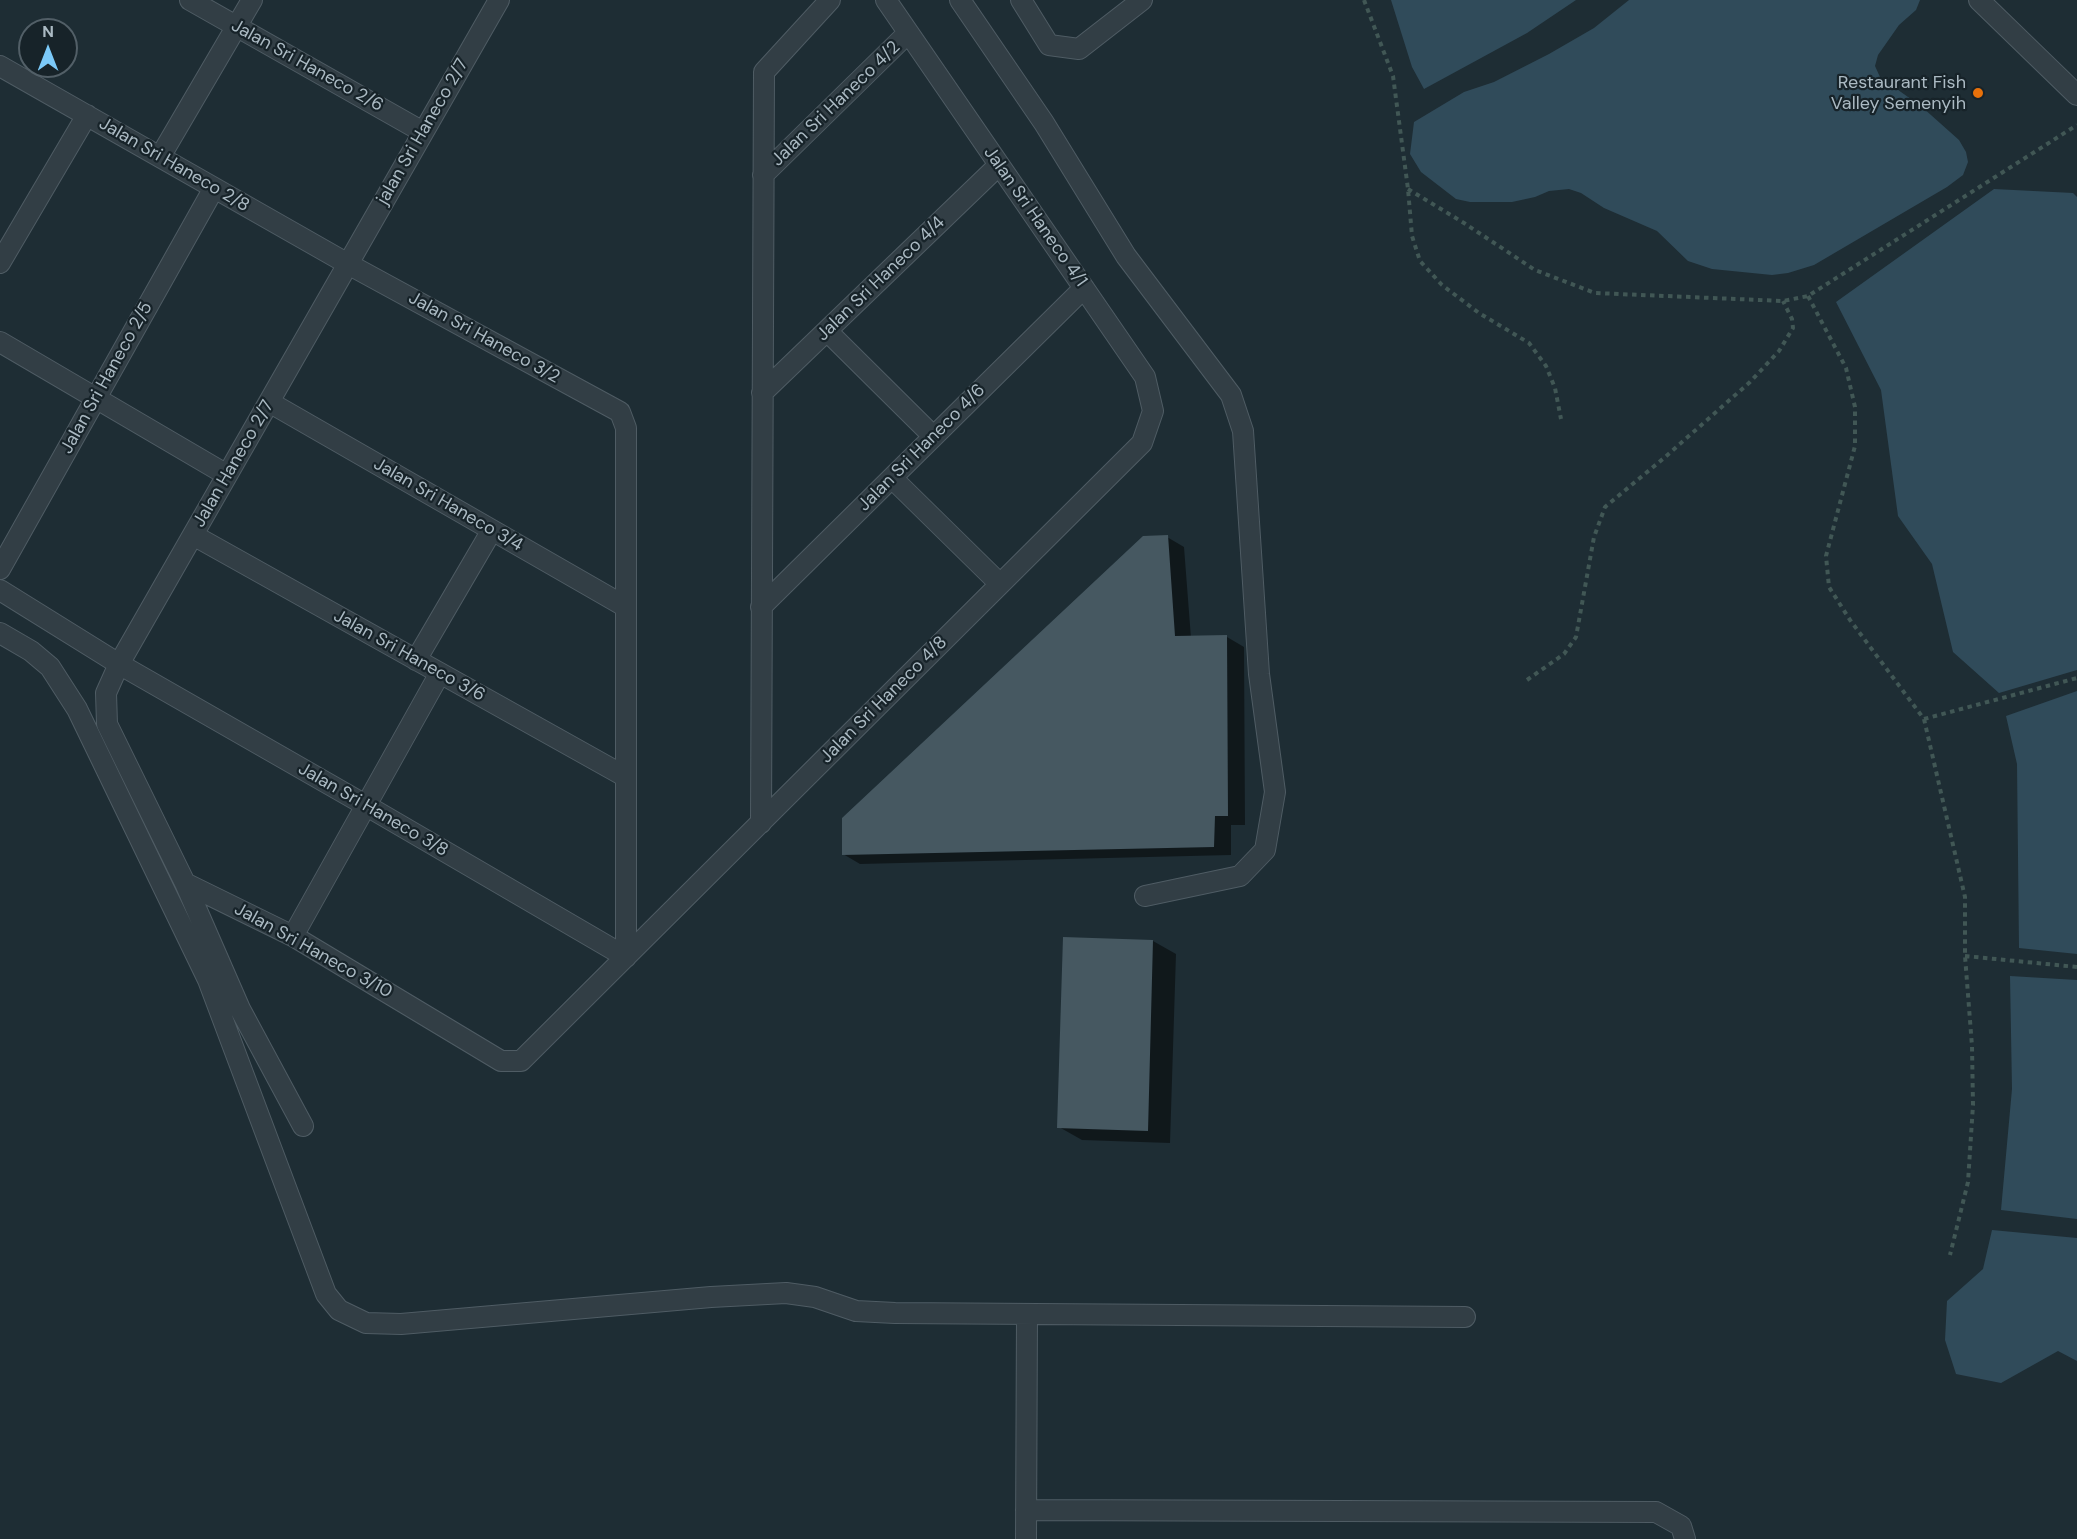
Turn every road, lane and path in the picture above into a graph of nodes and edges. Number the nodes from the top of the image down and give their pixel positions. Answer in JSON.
{"nodes":[{"id":1,"x":190,"y":0,"type":"edge"},
{"id":2,"x":252,"y":0,"type":"edge"},
{"id":3,"x":830,"y":0,"type":"edge"},
{"id":4,"x":886,"y":0,"type":"edge"},
{"id":5,"x":1021,"y":0,"type":"edge"},
{"id":6,"x":1142,"y":0,"type":"edge"},
{"id":7,"x":1364,"y":0,"type":"edge"},
{"id":8,"x":1979,"y":0,"type":"edge"},
{"id":9,"x":492,"y":2,"type":"edge"},
{"id":10,"x":965,"y":2,"type":"edge"},
{"id":11,"x":237,"y":26,"type":"junction"},
{"id":12,"x":908,"y":33,"type":"junction"},
{"id":13,"x":0,"y":66,"type":"edge"},
{"id":14,"x":2077,"y":96,"type":"edge"},
{"id":15,"x":87,"y":115,"type":"junction"},
{"id":16,"x":2077,"y":125,"type":"edge"},
{"id":17,"x":423,"y":132,"type":"junction"},
{"id":18,"x":160,"y":157,"type":"junction"},
{"id":19,"x":999,"y":165,"type":"junction"},
{"id":20,"x":763,"y":175,"type":"junction"},
{"id":21,"x":214,"y":188,"type":"junction"},
{"id":22,"x":1408,"y":189,"type":"junction"},
{"id":23,"x":0,"y":263,"type":"edge"},
{"id":24,"x":348,"y":264,"type":"junction"},
{"id":25,"x":1084,"y":288,"type":"junction"},
{"id":26,"x":1808,"y":296,"type":"junction"},
{"id":27,"x":1782,"y":301,"type":"junction"},
{"id":28,"x":827,"y":331,"type":"junction"},
{"id":29,"x":0,"y":342,"type":"edge"},
{"id":30,"x":762,"y":393,"type":"junction"},
{"id":31,"x":96,"y":399,"type":"junction"},
{"id":32,"x":269,"y":402,"type":"junction"},
{"id":33,"x":1561,"y":419,"type":"dead end"},
{"id":34,"x":933,"y":436,"type":"junction"},
{"id":35,"x":1142,"y":443,"type":"joint"},
{"id":36,"x":227,"y":475,"type":"junction"},
{"id":37,"x":892,"y":478,"type":"junction"},
{"id":38,"x":492,"y":530,"type":"junction"},
{"id":39,"x":193,"y":535,"type":"junction"},
{"id":40,"x":0,"y":568,"type":"edge"},
{"id":41,"x":1000,"y":584,"type":"junction"},
{"id":42,"x":0,"y":590,"type":"edge"},
{"id":43,"x":626,"y":607,"type":"junction"},
{"id":44,"x":761,"y":607,"type":"junction"},
{"id":45,"x":0,"y":633,"type":"edge"},
{"id":46,"x":416,"y":660,"type":"junction"},
{"id":47,"x":119,"y":664,"type":"junction"},
{"id":48,"x":440,"y":673,"type":"junction"},
{"id":49,"x":2077,"y":678,"type":"edge"},
{"id":50,"x":1527,"y":680,"type":"dead end"},
{"id":51,"x":1924,"y":719,"type":"junction"},
{"id":52,"x":626,"y":777,"type":"junction"},
{"id":53,"x":367,"y":806,"type":"junction"},
{"id":54,"x":760,"y":823,"type":"junction"},
{"id":55,"x":185,"y":883,"type":"junction"},
{"id":56,"x":1145,"y":896,"type":"dead end"},
{"id":57,"x":293,"y":936,"type":"junction"},
{"id":58,"x":1965,"y":956,"type":"junction"},
{"id":59,"x":626,"y":957,"type":"junction"},
{"id":60,"x":2077,"y":967,"type":"edge"},
{"id":61,"x":303,"y":1126,"type":"dead end"},
{"id":62,"x":1950,"y":1255,"type":"dead end"},
{"id":63,"x":1027,"y":1315,"type":"junction"},
{"id":64,"x":1465,"y":1317,"type":"dead end"},
{"id":65,"x":1026,"y":1510,"type":"junction"},
{"id":66,"x":1026,"y":1539,"type":"edge"},
{"id":67,"x":1685,"y":1539,"type":"edge"}],
"edges":[{"from":1,"to":11,"type":"street","name":"Jalan Sri Haneco 2/6"},
{"from":2,"to":11,"type":"street"},
{"from":3,"to":20,"type":"street"},
{"from":4,"to":12,"type":"street","name":"Jalan Sri Haneco 4/1"},
{"from":5,"to":6,"type":"street"},
{"from":7,"to":22,"type":"path"},
{"from":8,"to":14,"type":"street"},
{"from":9,"to":17,"type":"street","name":"jalan Sri Haneco 2/7"},
{"from":10,"to":56,"type":"street"},
{"from":11,"to":17,"type":"street","name":"Jalan Sri Haneco 2/6"},
{"from":11,"to":18,"type":"street"},
{"from":12,"to":19,"type":"street","name":"Jalan Sri Haneco 4/1"},
{"from":12,"to":20,"type":"street","name":"Jalan Sri Haneco 4/2"},
{"from":13,"to":15,"type":"street","name":"Jalan Sri Haneco 2/8"},
{"from":15,"to":18,"type":"street","name":"Jalan Sri Haneco 2/8"},
{"from":15,"to":23,"type":"street"},
{"from":16,"to":26,"type":"path"},
{"from":17,"to":24,"type":"street","name":"jalan Sri Haneco 2/7"},
{"from":18,"to":21,"type":"street","name":"Jalan Sri Haneco 2/8"},
{"from":19,"to":25,"type":"street","name":"Jalan Sri Haneco 4/1"},
{"from":19,"to":28,"type":"street","name":"Jalan Sri Haneco 4/4"},
{"from":20,"to":30,"type":"street"},
{"from":21,"to":24,"type":"street","name":"Jalan Sri Haneco 2/8"},
{"from":21,"to":31,"type":"street","name":"Jalan Sri Haneco 2/5"},
{"from":22,"to":27,"type":"path"},
{"from":22,"to":33,"type":"path"},
{"from":24,"to":32,"type":"street","name":"Jalan Haneco 2/7"},
{"from":24,"to":43,"type":"street","name":"Jalan Sri Haneco 3/2"},
{"from":25,"to":34,"type":"street","name":"Jalan Sri Haneco 4/6"},
{"from":25,"to":35,"type":"street","name":"Jalan Sri Haneco 4/1"},
{"from":26,"to":27,"type":"path"},
{"from":26,"to":51,"type":"path"},
{"from":27,"to":50,"type":"path"},
{"from":28,"to":30,"type":"street","name":"Jalan Sri Haneco 4/4"},
{"from":28,"to":34,"type":"street"},
{"from":29,"to":31,"type":"street"},
{"from":30,"to":44,"type":"street"},
{"from":31,"to":36,"type":"street"},
{"from":31,"to":40,"type":"street","name":"Jalan Sri Haneco 2/5"},
{"from":32,"to":36,"type":"street","name":"Jalan Haneco 2/7"},
{"from":32,"to":38,"type":"street","name":"Jalan Sri Haneco 3/4"},
{"from":34,"to":37,"type":"street","name":"Jalan Sri Haneco 4/6"},
{"from":35,"to":41,"type":"street","name":"Jalan Sri Haneco 4/8"},
{"from":36,"to":39,"type":"street","name":"Jalan Haneco 2/7"},
{"from":37,"to":41,"type":"street"},
{"from":37,"to":44,"type":"street","name":"Jalan Sri Haneco 4/6"},
{"from":38,"to":43,"type":"street","name":"Jalan Sri Haneco 3/4"},
{"from":38,"to":46,"type":"street"},
{"from":39,"to":46,"type":"street","name":"Jalan Sri Haneco 3/6"},
{"from":39,"to":47,"type":"street","name":"Jalan Haneco 2/7"},
{"from":41,"to":54,"type":"street","name":"Jalan Sri Haneco 4/8"},
{"from":42,"to":47,"type":"street","name":"Jalan Sri Haneco 3/8"},
{"from":43,"to":52,"type":"street"},
{"from":44,"to":54,"type":"street"},
{"from":45,"to":63,"type":"street"},
{"from":46,"to":48,"type":"street","name":"Jalan Sri Haneco 3/6"},
{"from":47,"to":53,"type":"street","name":"Jalan Sri Haneco 3/8"},
{"from":47,"to":55,"type":"street"},
{"from":48,"to":52,"type":"street","name":"Jalan Sri Haneco 3/6"},
{"from":48,"to":53,"type":"street"},
{"from":49,"to":51,"type":"path"},
{"from":51,"to":58,"type":"path"},
{"from":52,"to":59,"type":"street"},
{"from":53,"to":57,"type":"street"},
{"from":53,"to":59,"type":"street","name":"Jalan Sri Haneco 3/8"},
{"from":54,"to":59,"type":"street","name":"Jalan Sri Haneco 4/8"},
{"from":55,"to":57,"type":"street","name":"Jalan Sri Haneco 3/10"},
{"from":55,"to":61,"type":"street"},
{"from":57,"to":59,"type":"street","name":"Jalan Sri Haneco 3/10"},
{"from":58,"to":60,"type":"path"},
{"from":58,"to":62,"type":"path"},
{"from":63,"to":64,"type":"street"},
{"from":63,"to":65,"type":"street"},
{"from":65,"to":66,"type":"street"},
{"from":65,"to":67,"type":"street"}]}
